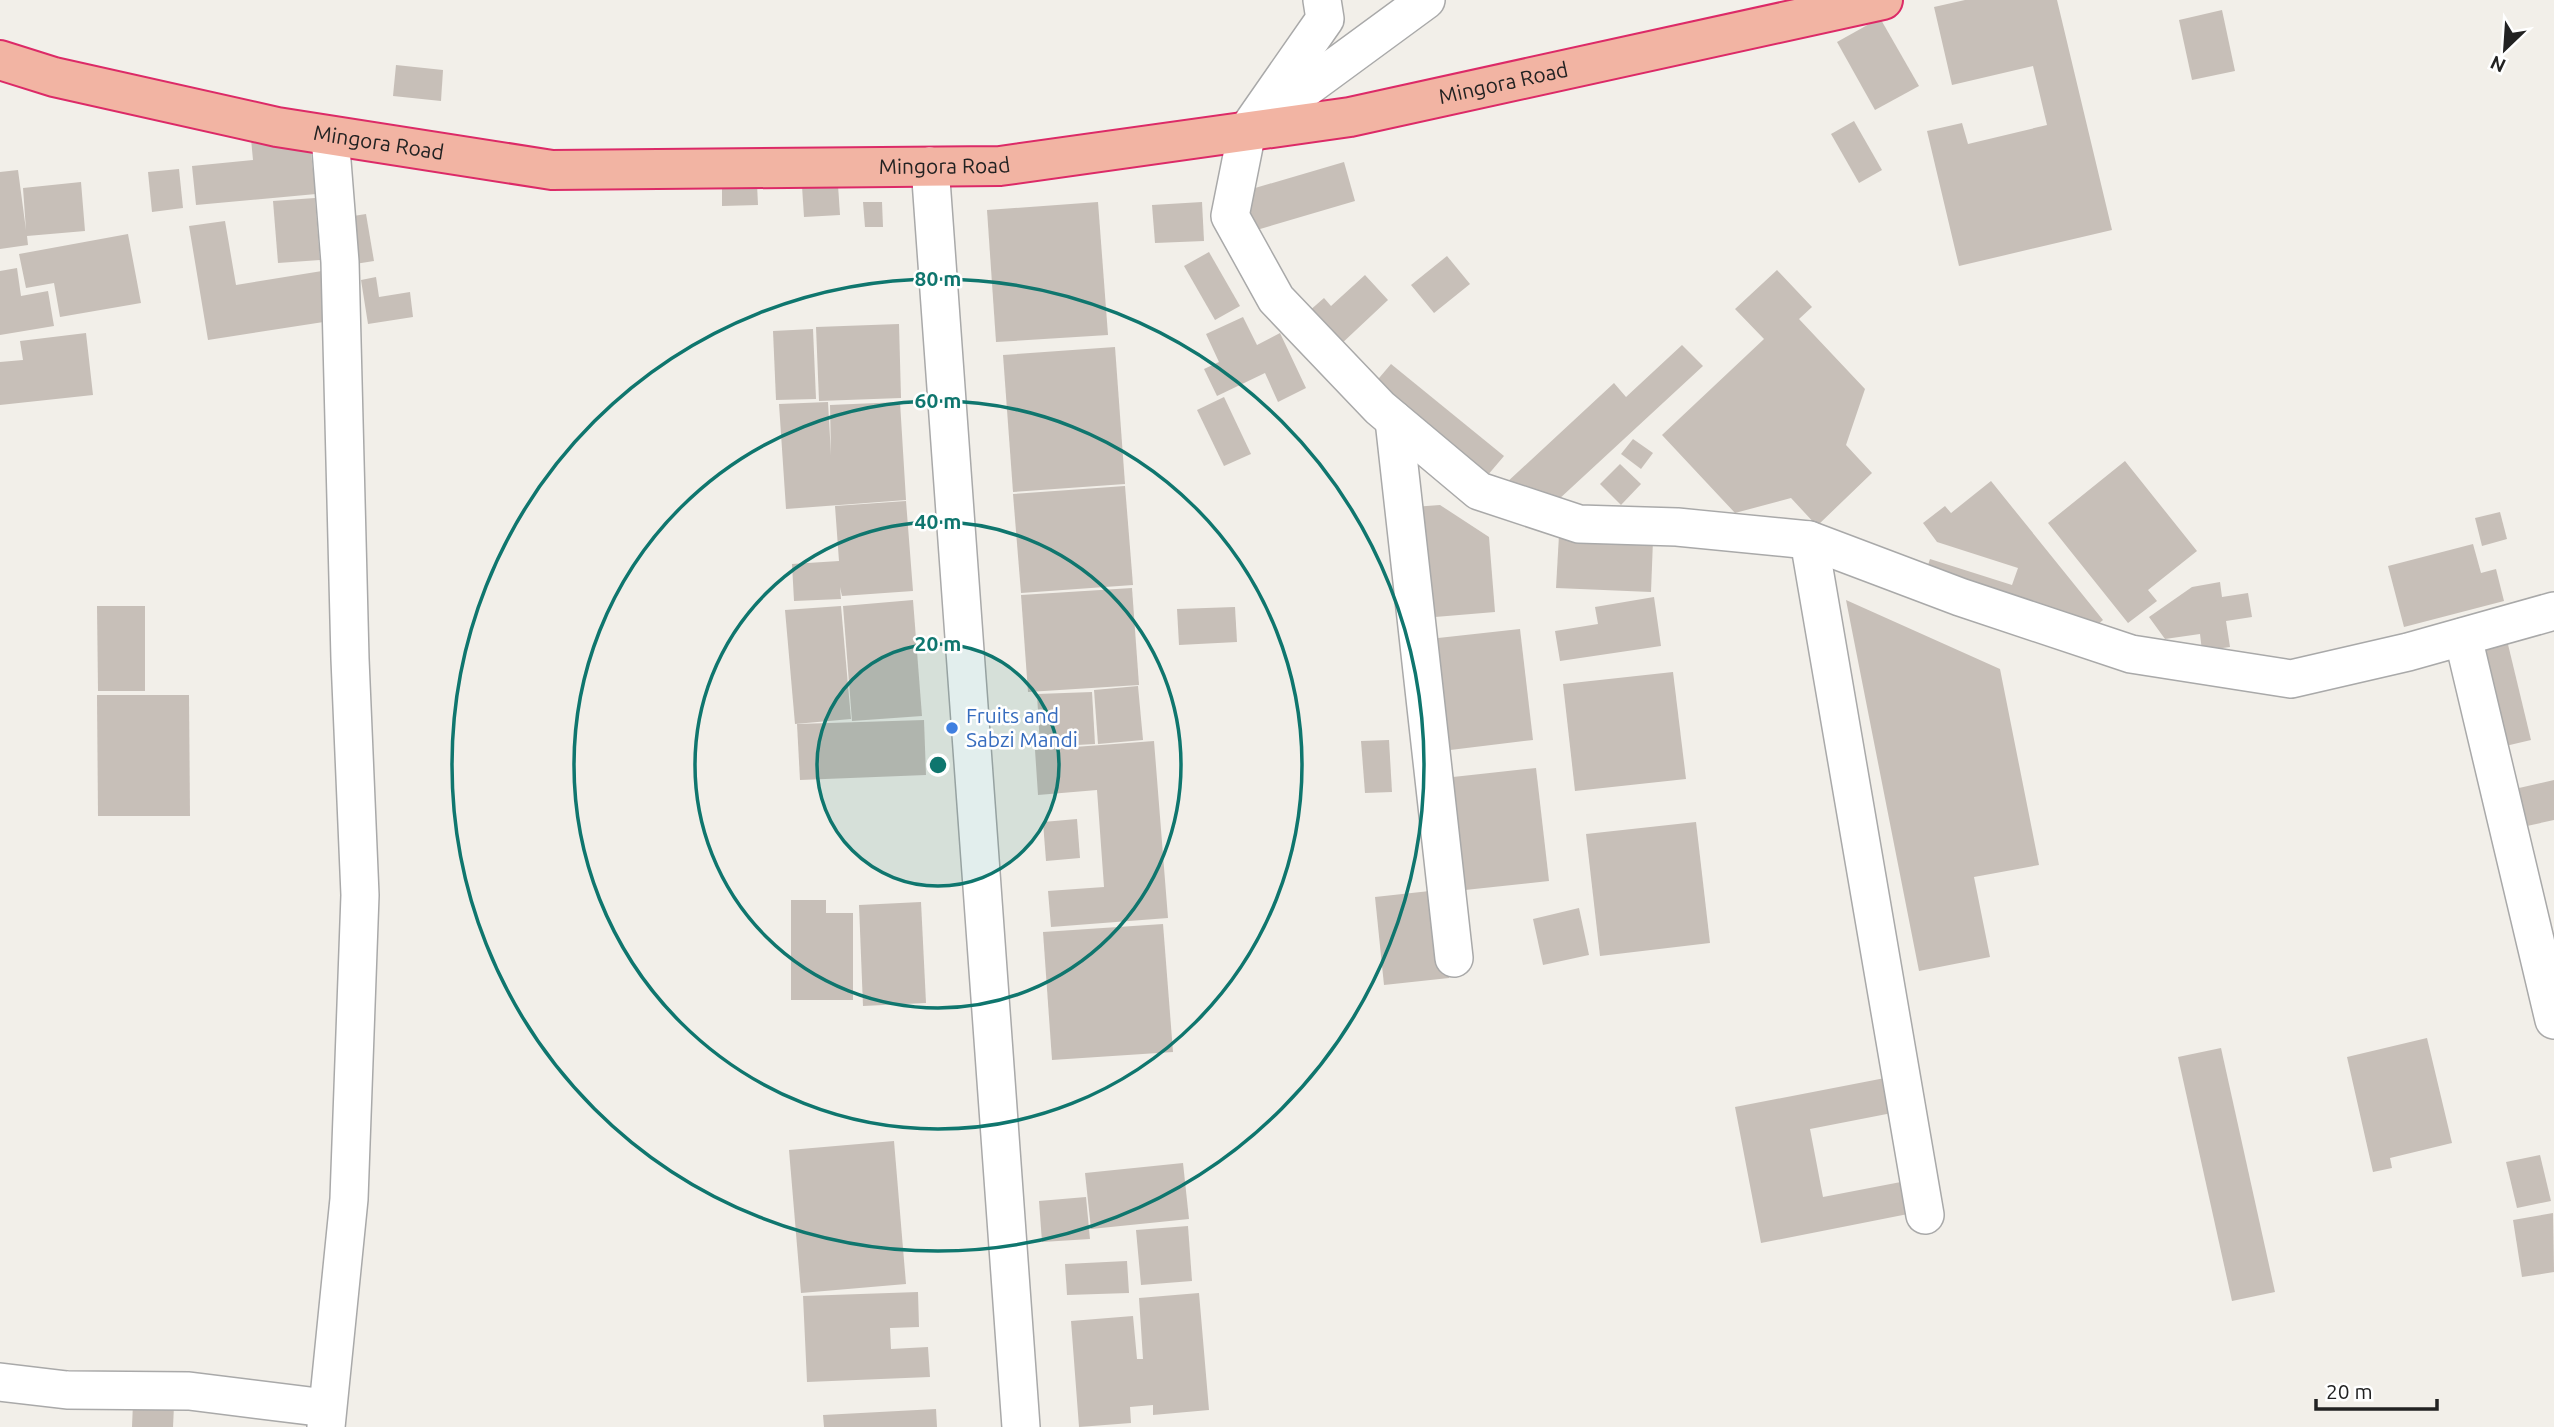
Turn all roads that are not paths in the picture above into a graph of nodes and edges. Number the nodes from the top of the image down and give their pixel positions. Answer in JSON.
{"nodes":[{"id":1,"x":1322,"y":0,"type":"edge"},
{"id":2,"x":1426,"y":0,"type":"edge"},
{"id":3,"x":1883,"y":0,"type":"edge"},
{"id":4,"x":0,"y":60,"type":"edge"},
{"id":5,"x":1247,"y":131,"type":"junction"},
{"id":6,"x":330,"y":136,"type":"junction"},
{"id":7,"x":930,"y":166,"type":"junction"},
{"id":8,"x":1394,"y":420,"type":"junction"},
{"id":9,"x":1809,"y":540,"type":"junction"},
{"id":10,"x":2554,"y":611,"type":"edge"},
{"id":11,"x":2463,"y":636,"type":"junction"},
{"id":12,"x":1454,"y":958,"type":"dead end"},
{"id":13,"x":2554,"y":1020,"type":"edge"},
{"id":14,"x":1925,"y":1216,"type":"dead end"},
{"id":15,"x":0,"y":1382,"type":"edge"},
{"id":16,"x":326,"y":1417,"type":"edge"},
{"id":17,"x":1021,"y":1427,"type":"edge"}],
"edges":[{"from":1,"to":5,"type":"street"},
{"from":2,"to":5,"type":"street"},
{"from":3,"to":5,"type":"highway","name":"Mingora Road"},
{"from":4,"to":6,"type":"highway","name":"Mingora Road"},
{"from":5,"to":7,"type":"highway","name":"Mingora Road"},
{"from":5,"to":8,"type":"street"},
{"from":6,"to":7,"type":"highway","name":"Mingora Road"},
{"from":6,"to":16,"type":"street"},
{"from":7,"to":17,"type":"street"},
{"from":8,"to":9,"type":"street"},
{"from":8,"to":12,"type":"street"},
{"from":9,"to":11,"type":"street"},
{"from":9,"to":14,"type":"street"},
{"from":10,"to":11,"type":"street"},
{"from":11,"to":13,"type":"street"},
{"from":15,"to":16,"type":"street"}]}
